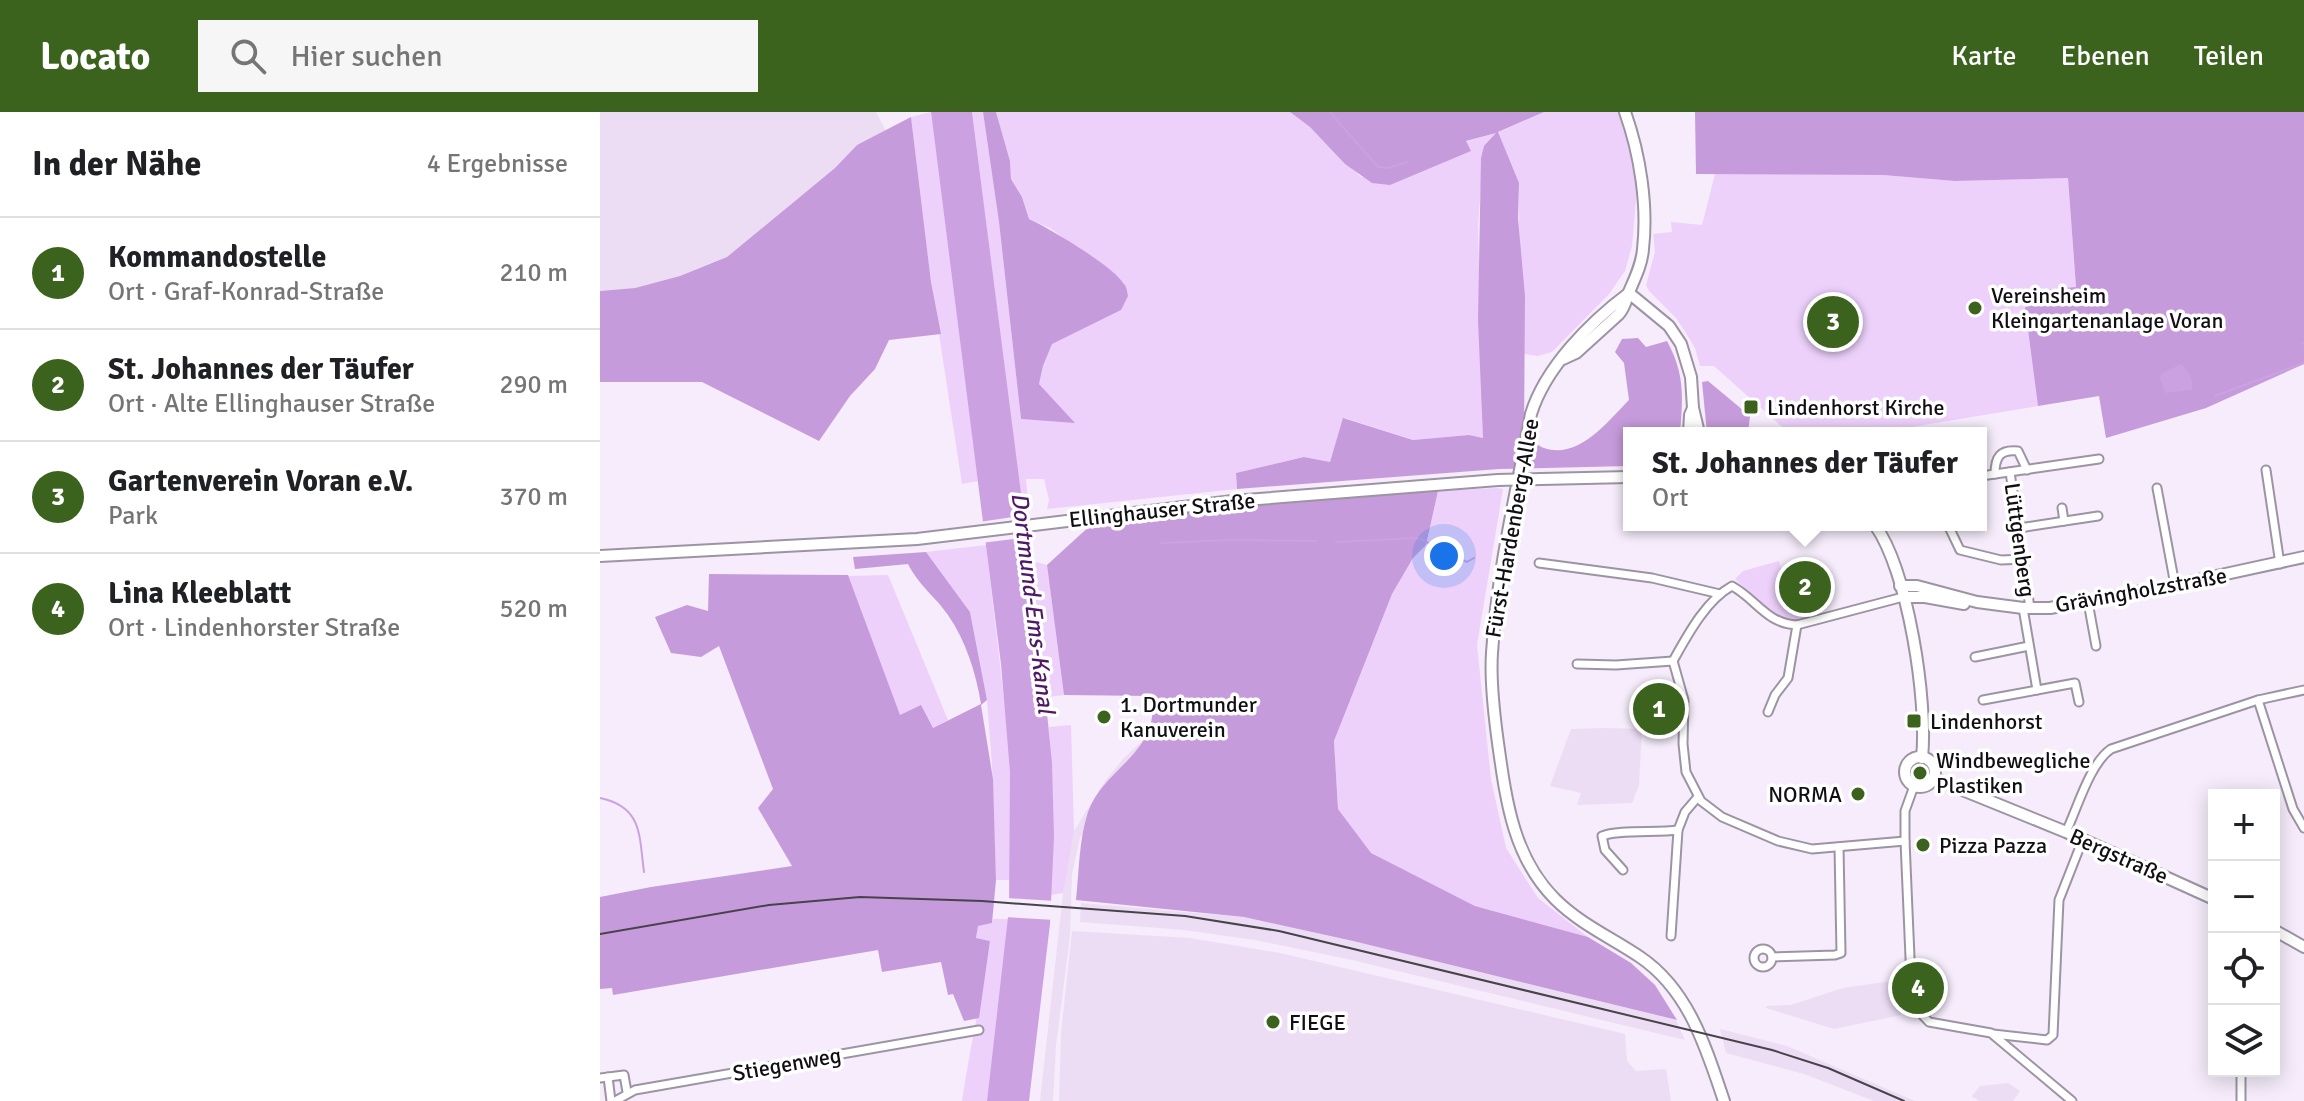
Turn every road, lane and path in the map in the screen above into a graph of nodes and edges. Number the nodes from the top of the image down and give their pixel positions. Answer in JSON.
{"nodes":[{"id":1,"x":1625,"y":112,"type":"edge"},
{"id":2,"x":1629,"y":293,"type":"junction"},
{"id":3,"x":1693,"y":408,"type":"junction"},
{"id":4,"x":1690,"y":427,"type":"edge"},
{"id":5,"x":1698,"y":427,"type":"edge"},
{"id":6,"x":2099,"y":459,"type":"dead end"},
{"id":7,"x":2027,"y":470,"type":"junction"},
{"id":8,"x":2266,"y":470,"type":"dead end"},
{"id":9,"x":2010,"y":472,"type":"junction"},
{"id":10,"x":1995,"y":474,"type":"junction"},
{"id":11,"x":1987,"y":475,"type":"edge"},
{"id":12,"x":1623,"y":477,"type":"edge"},
{"id":13,"x":2157,"y":488,"type":"dead end"},
{"id":14,"x":2062,"y":508,"type":"dead end"},
{"id":15,"x":2098,"y":516,"type":"dead end"},
{"id":16,"x":2064,"y":521,"type":"junction"},
{"id":17,"x":2019,"y":528,"type":"junction"},
{"id":18,"x":1879,"y":531,"type":"edge"},
{"id":19,"x":1951,"y":531,"type":"edge"},
{"id":20,"x":600,"y":556,"type":"edge"},
{"id":21,"x":2024,"y":559,"type":"junction"},
{"id":22,"x":2303,"y":559,"type":"edge"},
{"id":23,"x":1539,"y":563,"type":"dead end"},
{"id":24,"x":2280,"y":564,"type":"junction"},
{"id":25,"x":2175,"y":585,"type":"junction"},
{"id":26,"x":1902,"y":592,"type":"junction"},
{"id":27,"x":1720,"y":594,"type":"junction"},
{"id":28,"x":2088,"y":602,"type":"junction"},
{"id":29,"x":2026,"y":608,"type":"junction"},
{"id":30,"x":1797,"y":625,"type":"junction"},
{"id":31,"x":2029,"y":646,"type":"junction"},
{"id":32,"x":2096,"y":646,"type":"dead end"},
{"id":33,"x":1975,"y":657,"type":"dead end"},
{"id":34,"x":1673,"y":661,"type":"junction"},
{"id":35,"x":1577,"y":664,"type":"dead end"},
{"id":36,"x":2037,"y":690,"type":"junction"},
{"id":37,"x":2304,"y":690,"type":"edge"},
{"id":38,"x":1983,"y":700,"type":"dead end"},
{"id":39,"x":2258,"y":700,"type":"junction"},
{"id":40,"x":2079,"y":702,"type":"dead end"},
{"id":41,"x":1768,"y":712,"type":"dead end"},
{"id":42,"x":1922,"y":758,"type":"junction"},
{"id":43,"x":1933,"y":778,"type":"junction"},
{"id":44,"x":1914,"y":786,"type":"junction"},
{"id":45,"x":1697,"y":798,"type":"junction"},
{"id":46,"x":2304,"y":828,"type":"edge"},
{"id":47,"x":1678,"y":830,"type":"junction"},
{"id":48,"x":2066,"y":832,"type":"junction"},
{"id":49,"x":2083,"y":839,"type":"junction"},
{"id":50,"x":1905,"y":841,"type":"junction"},
{"id":51,"x":1839,"y":847,"type":"junction"},
{"id":52,"x":1623,"y":870,"type":"dead end"},
{"id":53,"x":2208,"y":896,"type":"edge"},
{"id":54,"x":2279,"y":933,"type":"edge"},
{"id":55,"x":1671,"y":936,"type":"dead end"},
{"id":56,"x":2304,"y":947,"type":"edge"},
{"id":57,"x":1772,"y":957,"type":"dead end"},
{"id":58,"x":979,"y":1030,"type":"dead end"},
{"id":59,"x":1991,"y":1033,"type":"junction"},
{"id":60,"x":2241,"y":1077,"type":"edge"},
{"id":61,"x":604,"y":1078,"type":"edge"},
{"id":62,"x":627,"y":1092,"type":"junction"},
{"id":63,"x":613,"y":1101,"type":"edge"},
{"id":64,"x":1724,"y":1101,"type":"edge"},
{"id":65,"x":2072,"y":1101,"type":"edge"},
{"id":66,"x":2241,"y":1101,"type":"edge"}],
"edges":[{"from":1,"to":2,"type":"street","name":"Fürst-Hardenberg-Allee"},
{"from":2,"to":3,"type":"street"},
{"from":2,"to":64,"type":"street","name":"Fürst-Hardenberg-Allee"},
{"from":3,"to":4,"type":"street"},
{"from":3,"to":5,"type":"street"},
{"from":6,"to":7,"type":"street","name":"Lüttgenberg"},
{"from":7,"to":9,"type":"street","name":"Lüttgenberg"},
{"from":7,"to":10,"type":"street"},
{"from":8,"to":24,"type":"street"},
{"from":9,"to":10,"type":"street","name":"Lüttgenberg"},
{"from":9,"to":17,"type":"street","name":"Lüttgenberg"},
{"from":10,"to":11,"type":"street","name":"Lüttgenberg"},
{"from":12,"to":20,"type":"street","name":"Ellinghauser Straße","bridge":true},
{"from":13,"to":25,"type":"street"},
{"from":14,"to":16,"type":"street"},
{"from":15,"to":16,"type":"street"},
{"from":16,"to":17,"type":"street"},
{"from":17,"to":21,"type":"street","name":"Lüttgenberg"},
{"from":18,"to":26,"type":"street"},
{"from":19,"to":21,"type":"street"},
{"from":21,"to":29,"type":"street","name":"Lüttgenberg"},
{"from":22,"to":24,"type":"street","name":"Grävingholzstraße"},
{"from":23,"to":27,"type":"street"},
{"from":24,"to":25,"type":"street","name":"Grävingholzstraße"},
{"from":25,"to":28,"type":"street","name":"Grävingholzstraße"},
{"from":26,"to":29,"type":"street","name":"Grävingholzstraße"},
{"from":26,"to":30,"type":"street"},
{"from":26,"to":42,"type":"street"},
{"from":27,"to":30,"type":"street"},
{"from":27,"to":34,"type":"street"},
{"from":28,"to":29,"type":"street","name":"Grävingholzstraße"},
{"from":28,"to":32,"type":"street"},
{"from":29,"to":31,"type":"street","name":"Lüttgenberg"},
{"from":30,"to":41,"type":"street"},
{"from":31,"to":33,"type":"street"},
{"from":31,"to":36,"type":"street","name":"Lüttgenberg"},
{"from":34,"to":35,"type":"street"},
{"from":34,"to":45,"type":"street"},
{"from":36,"to":38,"type":"street"},
{"from":36,"to":40,"type":"street"},
{"from":37,"to":39,"type":"street"},
{"from":39,"to":46,"type":"street"},
{"from":39,"to":48,"type":"street"},
{"from":42,"to":43,"type":"street"},
{"from":42,"to":44,"type":"street"},
{"from":43,"to":44,"type":"street"},
{"from":43,"to":48,"type":"street","name":"Bergstraße"},
{"from":44,"to":50,"type":"street"},
{"from":45,"to":47,"type":"street"},
{"from":45,"to":51,"type":"street"},
{"from":47,"to":52,"type":"street"},
{"from":47,"to":55,"type":"street"},
{"from":48,"to":49,"type":"street","name":"Bergstraße"},
{"from":49,"to":53,"type":"street","name":"Bergstraße"},
{"from":49,"to":59,"type":"street"},
{"from":50,"to":51,"type":"street"},
{"from":50,"to":59,"type":"street"},
{"from":51,"to":57,"type":"street"},
{"from":54,"to":56,"type":"street"},
{"from":58,"to":62,"type":"street","name":"Stiegenweg"},
{"from":59,"to":65,"type":"street"},
{"from":60,"to":66,"type":"street"},
{"from":61,"to":62,"type":"street"},
{"from":61,"to":63,"type":"street"},
{"from":62,"to":63,"type":"street"}]}
